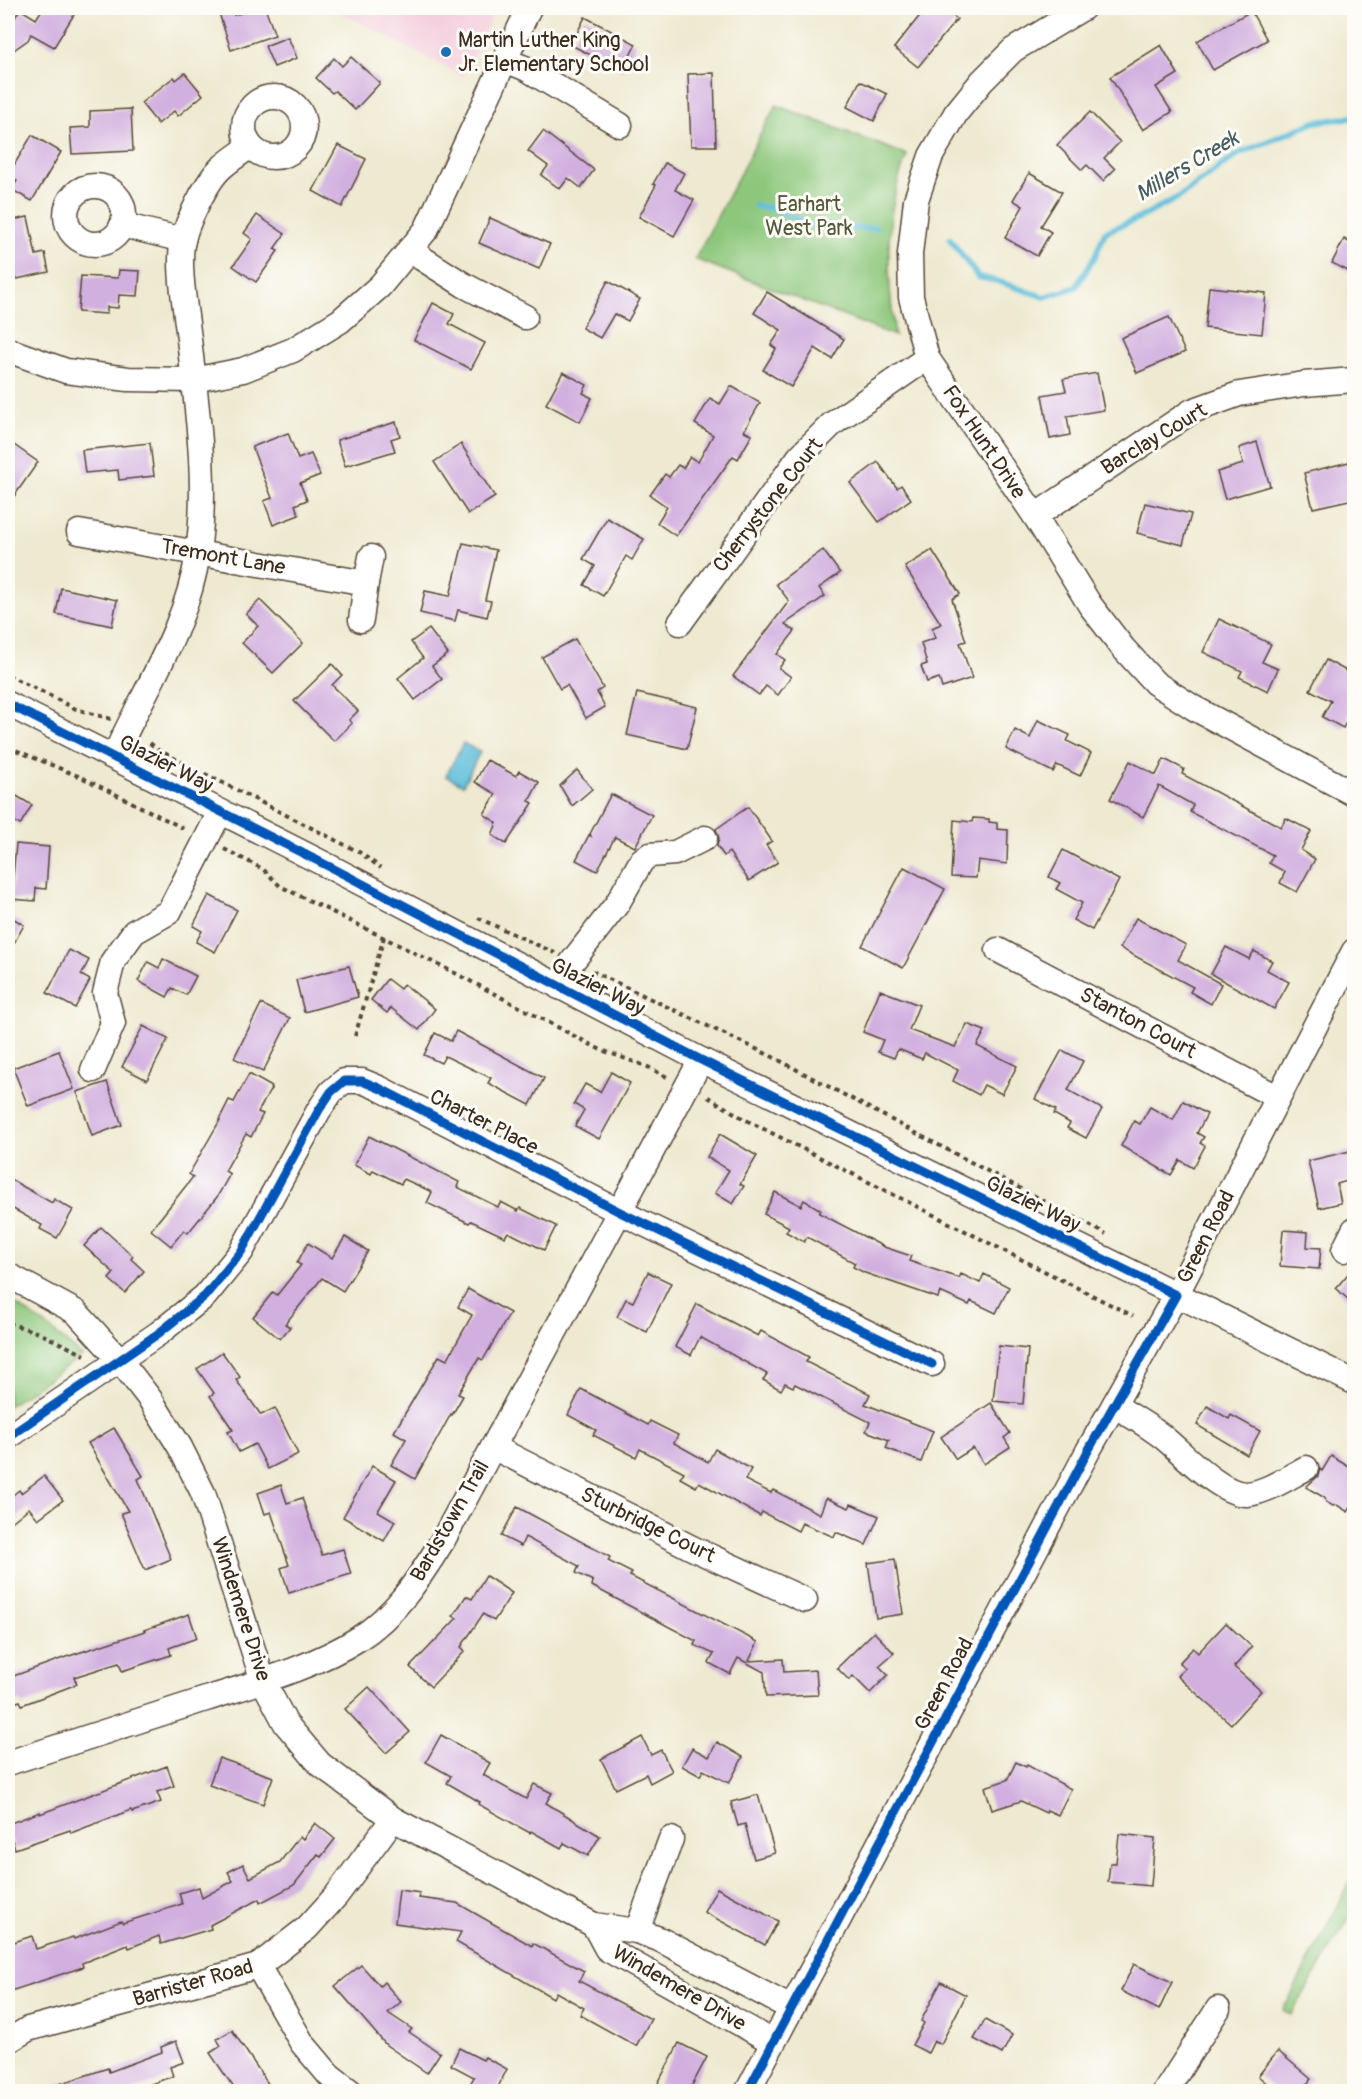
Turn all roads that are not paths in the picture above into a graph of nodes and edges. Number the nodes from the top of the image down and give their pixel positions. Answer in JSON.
{"nodes":[{"id":1,"x":529,"y":8,"type":"edge"},
{"id":2,"x":1083,"y":8,"type":"edge"},
{"id":3,"x":505,"y":60,"type":"junction"},
{"id":4,"x":620,"y":125,"type":"dead end"},
{"id":5,"x":250,"y":146,"type":"dead end"},
{"id":6,"x":122,"y":225,"type":"dead end"},
{"id":7,"x":183,"y":240,"type":"junction"},
{"id":8,"x":409,"y":250,"type":"junction"},
{"id":9,"x":525,"y":318,"type":"dead end"},
{"id":10,"x":8,"y":350,"type":"edge"},
{"id":11,"x":927,"y":358,"type":"junction"},
{"id":12,"x":194,"y":380,"type":"junction"},
{"id":13,"x":1354,"y":380,"type":"edge"},
{"id":14,"x":1035,"y":516,"type":"junction"},
{"id":15,"x":80,"y":532,"type":"dead end"},
{"id":16,"x":198,"y":552,"type":"junction"},
{"id":17,"x":371,"y":557,"type":"dead end"},
{"id":18,"x":366,"y":583,"type":"junction"},
{"id":19,"x":361,"y":620,"type":"dead end"},
{"id":20,"x":680,"y":623,"type":"dead end"},
{"id":21,"x":8,"y":704,"type":"edge"},
{"id":22,"x":114,"y":757,"type":"junction"},
{"id":23,"x":1354,"y":794,"type":"edge"},
{"id":24,"x":220,"y":812,"type":"junction"},
{"id":25,"x":705,"y":838,"type":"dead end"},
{"id":26,"x":998,"y":950,"type":"dead end"},
{"id":27,"x":1354,"y":951,"type":"edge"},
{"id":28,"x":559,"y":987,"type":"junction"},
{"id":29,"x":701,"y":1060,"type":"junction"},
{"id":30,"x":93,"y":1070,"type":"dead end"},
{"id":31,"x":1277,"y":1097,"type":"junction"},
{"id":32,"x":620,"y":1212,"type":"junction"},
{"id":33,"x":8,"y":1275,"type":"edge"},
{"id":34,"x":1176,"y":1295,"type":"junction"},
{"id":35,"x":119,"y":1359,"type":"junction"},
{"id":36,"x":932,"y":1364,"type":"dead end"},
{"id":37,"x":1354,"y":1382,"type":"edge"},
{"id":38,"x":1114,"y":1405,"type":"junction"},
{"id":39,"x":8,"y":1437,"type":"edge"},
{"id":40,"x":493,"y":1447,"type":"junction"},
{"id":41,"x":1306,"y":1468,"type":"dead end"},
{"id":42,"x":805,"y":1600,"type":"dead end"},
{"id":43,"x":263,"y":1681,"type":"junction"},
{"id":44,"x":8,"y":1763,"type":"edge"},
{"id":45,"x":393,"y":1820,"type":"junction"},
{"id":46,"x":671,"y":1839,"type":"dead end"},
{"id":47,"x":594,"y":1925,"type":"junction"},
{"id":48,"x":637,"y":1930,"type":"junction"},
{"id":49,"x":258,"y":1966,"type":"junction"},
{"id":50,"x":791,"y":2008,"type":"junction"},
{"id":51,"x":1218,"y":2009,"type":"dead end"},
{"id":52,"x":8,"y":2041,"type":"edge"},
{"id":53,"x":773,"y":2042,"type":"junction"},
{"id":54,"x":351,"y":2091,"type":"edge"},
{"id":55,"x":747,"y":2091,"type":"edge"},
{"id":56,"x":1166,"y":2091,"type":"edge"}],
"edges":[{"from":1,"to":3,"type":"street"},
{"from":2,"to":11,"type":"street","name":"Fox Hunt Drive"},
{"from":3,"to":4,"type":"street"},
{"from":3,"to":8,"type":"street"},
{"from":5,"to":7,"type":"street"},
{"from":6,"to":7,"type":"street"},
{"from":7,"to":12,"type":"street"},
{"from":8,"to":9,"type":"street"},
{"from":8,"to":12,"type":"street"},
{"from":10,"to":12,"type":"street"},
{"from":11,"to":14,"type":"street","name":"Fox Hunt Drive"},
{"from":11,"to":20,"type":"street","name":"Cherrystone Court"},
{"from":12,"to":16,"type":"street"},
{"from":13,"to":14,"type":"street","name":"Barclay Court"},
{"from":14,"to":23,"type":"street","name":"Fox Hunt Drive"},
{"from":15,"to":16,"type":"street","name":"Tremont Lane"},
{"from":16,"to":18,"type":"street","name":"Tremont Lane"},
{"from":16,"to":22,"type":"street"},
{"from":17,"to":18,"type":"street"},
{"from":18,"to":19,"type":"street"},
{"from":21,"to":22,"type":"street","name":"Glazier Way"},
{"from":22,"to":24,"type":"street","name":"Glazier Way"},
{"from":24,"to":28,"type":"street","name":"Glazier Way"},
{"from":24,"to":30,"type":"street"},
{"from":25,"to":28,"type":"street"},
{"from":26,"to":31,"type":"street","name":"Stanton Court"},
{"from":27,"to":31,"type":"street","name":"Green Road"},
{"from":28,"to":29,"type":"street","name":"Glazier Way"},
{"from":29,"to":32,"type":"street","name":"Bardstown Trail"},
{"from":29,"to":34,"type":"street","name":"Glazier Way"},
{"from":31,"to":34,"type":"street","name":"Green Road"},
{"from":32,"to":35,"type":"street","name":"Charter Place"},
{"from":32,"to":36,"type":"street","name":"Charter Place"},
{"from":32,"to":40,"type":"street","name":"Bardstown Trail"},
{"from":33,"to":35,"type":"street","name":"Windemere Drive"},
{"from":34,"to":37,"type":"street","name":"Glazier Way"},
{"from":34,"to":38,"type":"street","name":"Green Road"},
{"from":35,"to":39,"type":"street"},
{"from":35,"to":43,"type":"street","name":"Windemere Drive"},
{"from":38,"to":41,"type":"street"},
{"from":38,"to":50,"type":"street","name":"Green Road"},
{"from":40,"to":42,"type":"street","name":"Sturbridge Court"},
{"from":40,"to":43,"type":"street","name":"Bardstown Trail"},
{"from":43,"to":44,"type":"street","name":"Bardstown Trail"},
{"from":43,"to":45,"type":"street","name":"Windemere Drive"},
{"from":45,"to":47,"type":"street","name":"Windemere Drive"},
{"from":45,"to":49,"type":"street","name":"Barrister Road"},
{"from":46,"to":48,"type":"street"},
{"from":47,"to":48,"type":"street","name":"Windemere Drive"},
{"from":47,"to":53,"type":"street","name":"Windemere Drive"},
{"from":48,"to":50,"type":"street","name":"Windemere Drive"},
{"from":49,"to":52,"type":"street","name":"Barrister Road"},
{"from":49,"to":54,"type":"street"},
{"from":50,"to":53,"type":"street","name":"Green Road"},
{"from":51,"to":56,"type":"street"},
{"from":53,"to":55,"type":"street","name":"Green Road"}]}
